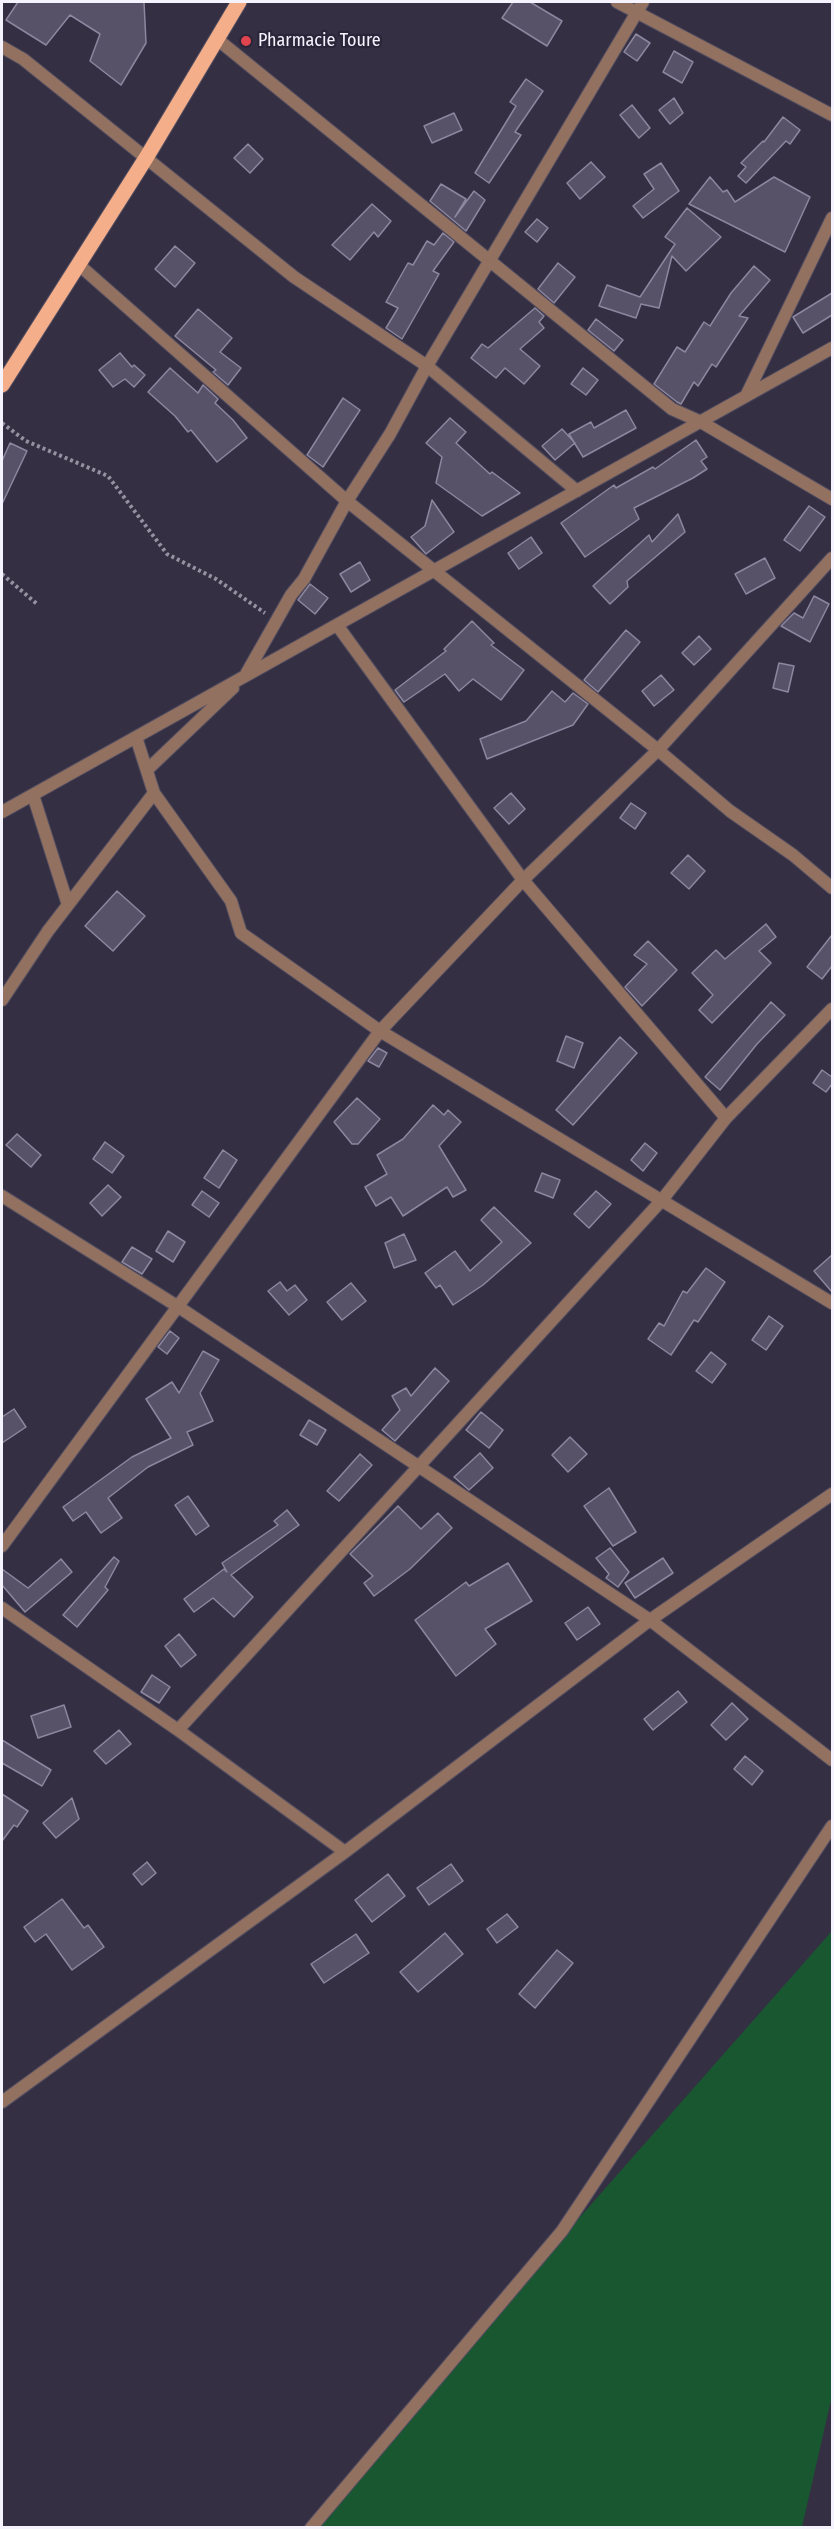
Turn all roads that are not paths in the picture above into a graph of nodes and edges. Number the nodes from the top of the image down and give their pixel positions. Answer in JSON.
{"nodes":[{"id":1,"x":239,"y":2,"type":"edge"},
{"id":2,"x":617,"y":2,"type":"edge"},
{"id":3,"x":640,"y":7,"type":"edge"},
{"id":4,"x":217,"y":39,"type":"junction"},
{"id":5,"x":2,"y":47,"type":"edge"},
{"id":6,"x":832,"y":115,"type":"edge"},
{"id":7,"x":146,"y":158,"type":"junction"},
{"id":8,"x":832,"y":218,"type":"edge"},
{"id":9,"x":488,"y":262,"type":"junction"},
{"id":10,"x":78,"y":264,"type":"junction"},
{"id":11,"x":832,"y":348,"type":"edge"},
{"id":12,"x":427,"y":366,"type":"junction"},
{"id":13,"x":2,"y":385,"type":"edge"},
{"id":14,"x":746,"y":396,"type":"junction"},
{"id":15,"x":701,"y":422,"type":"junction"},
{"id":16,"x":577,"y":491,"type":"junction"},
{"id":17,"x":832,"y":499,"type":"edge"},
{"id":18,"x":347,"y":501,"type":"junction"},
{"id":19,"x":832,"y":558,"type":"edge"},
{"id":20,"x":434,"y":571,"type":"junction"},
{"id":21,"x":337,"y":625,"type":"junction"},
{"id":22,"x":245,"y":676,"type":"junction"},
{"id":23,"x":136,"y":737,"type":"junction"},
{"id":24,"x":658,"y":750,"type":"junction"},
{"id":25,"x":147,"y":770,"type":"junction"},
{"id":26,"x":154,"y":793,"type":"junction"},
{"id":27,"x":33,"y":795,"type":"junction"},
{"id":28,"x":4,"y":807,"type":"edge"},
{"id":29,"x":523,"y":880,"type":"junction"},
{"id":30,"x":832,"y":888,"type":"edge"},
{"id":31,"x":68,"y":905,"type":"junction"},
{"id":32,"x":2,"y":1000,"type":"edge"},
{"id":33,"x":832,"y":1009,"type":"edge"},
{"id":34,"x":380,"y":1031,"type":"junction"},
{"id":35,"x":726,"y":1118,"type":"junction"},
{"id":36,"x":2,"y":1196,"type":"edge"},
{"id":37,"x":662,"y":1200,"type":"junction"},
{"id":38,"x":832,"y":1303,"type":"edge"},
{"id":39,"x":177,"y":1306,"type":"junction"},
{"id":40,"x":417,"y":1467,"type":"junction"},
{"id":41,"x":832,"y":1494,"type":"edge"},
{"id":42,"x":2,"y":1546,"type":"edge"},
{"id":43,"x":2,"y":1608,"type":"edge"},
{"id":44,"x":650,"y":1620,"type":"junction"},
{"id":45,"x":178,"y":1730,"type":"junction"},
{"id":46,"x":832,"y":1760,"type":"edge"},
{"id":47,"x":832,"y":1826,"type":"edge"},
{"id":48,"x":345,"y":1852,"type":"junction"},
{"id":49,"x":2,"y":2102,"type":"edge"},
{"id":50,"x":311,"y":2528,"type":"edge"}],
"edges":[{"from":1,"to":4,"type":"main road"},
{"from":2,"to":3,"type":"street"},
{"from":3,"to":6,"type":"street"},
{"from":3,"to":9,"type":"street"},
{"from":4,"to":7,"type":"main road"},
{"from":4,"to":9,"type":"street"},
{"from":5,"to":7,"type":"street"},
{"from":7,"to":10,"type":"main road"},
{"from":7,"to":12,"type":"street"},
{"from":8,"to":14,"type":"street"},
{"from":9,"to":12,"type":"street"},
{"from":9,"to":15,"type":"street"},
{"from":10,"to":13,"type":"main road"},
{"from":10,"to":18,"type":"street"},
{"from":11,"to":14,"type":"street"},
{"from":12,"to":16,"type":"street"},
{"from":12,"to":18,"type":"street"},
{"from":14,"to":15,"type":"street"},
{"from":15,"to":16,"type":"street"},
{"from":15,"to":17,"type":"street"},
{"from":16,"to":20,"type":"street"},
{"from":18,"to":20,"type":"street"},
{"from":18,"to":22,"type":"street"},
{"from":19,"to":24,"type":"street"},
{"from":20,"to":21,"type":"street"},
{"from":20,"to":24,"type":"street"},
{"from":21,"to":22,"type":"street"},
{"from":21,"to":29,"type":"street"},
{"from":22,"to":23,"type":"street"},
{"from":22,"to":25,"type":"street"},
{"from":23,"to":25,"type":"street"},
{"from":23,"to":27,"type":"street"},
{"from":24,"to":29,"type":"street"},
{"from":24,"to":30,"type":"street"},
{"from":25,"to":26,"type":"street"},
{"from":26,"to":31,"type":"street"},
{"from":26,"to":34,"type":"street"},
{"from":27,"to":28,"type":"street"},
{"from":27,"to":31,"type":"street"},
{"from":29,"to":34,"type":"street"},
{"from":29,"to":35,"type":"street"},
{"from":31,"to":32,"type":"street"},
{"from":33,"to":35,"type":"street"},
{"from":34,"to":37,"type":"street"},
{"from":34,"to":39,"type":"street"},
{"from":35,"to":37,"type":"street"},
{"from":36,"to":39,"type":"street"},
{"from":37,"to":38,"type":"street"},
{"from":37,"to":40,"type":"street"},
{"from":39,"to":40,"type":"street"},
{"from":39,"to":42,"type":"street"},
{"from":40,"to":44,"type":"street"},
{"from":40,"to":45,"type":"street"},
{"from":41,"to":44,"type":"street"},
{"from":43,"to":45,"type":"street"},
{"from":44,"to":46,"type":"street"},
{"from":44,"to":48,"type":"street"},
{"from":45,"to":48,"type":"street"},
{"from":47,"to":50,"type":"street"},
{"from":48,"to":49,"type":"street"}]}
